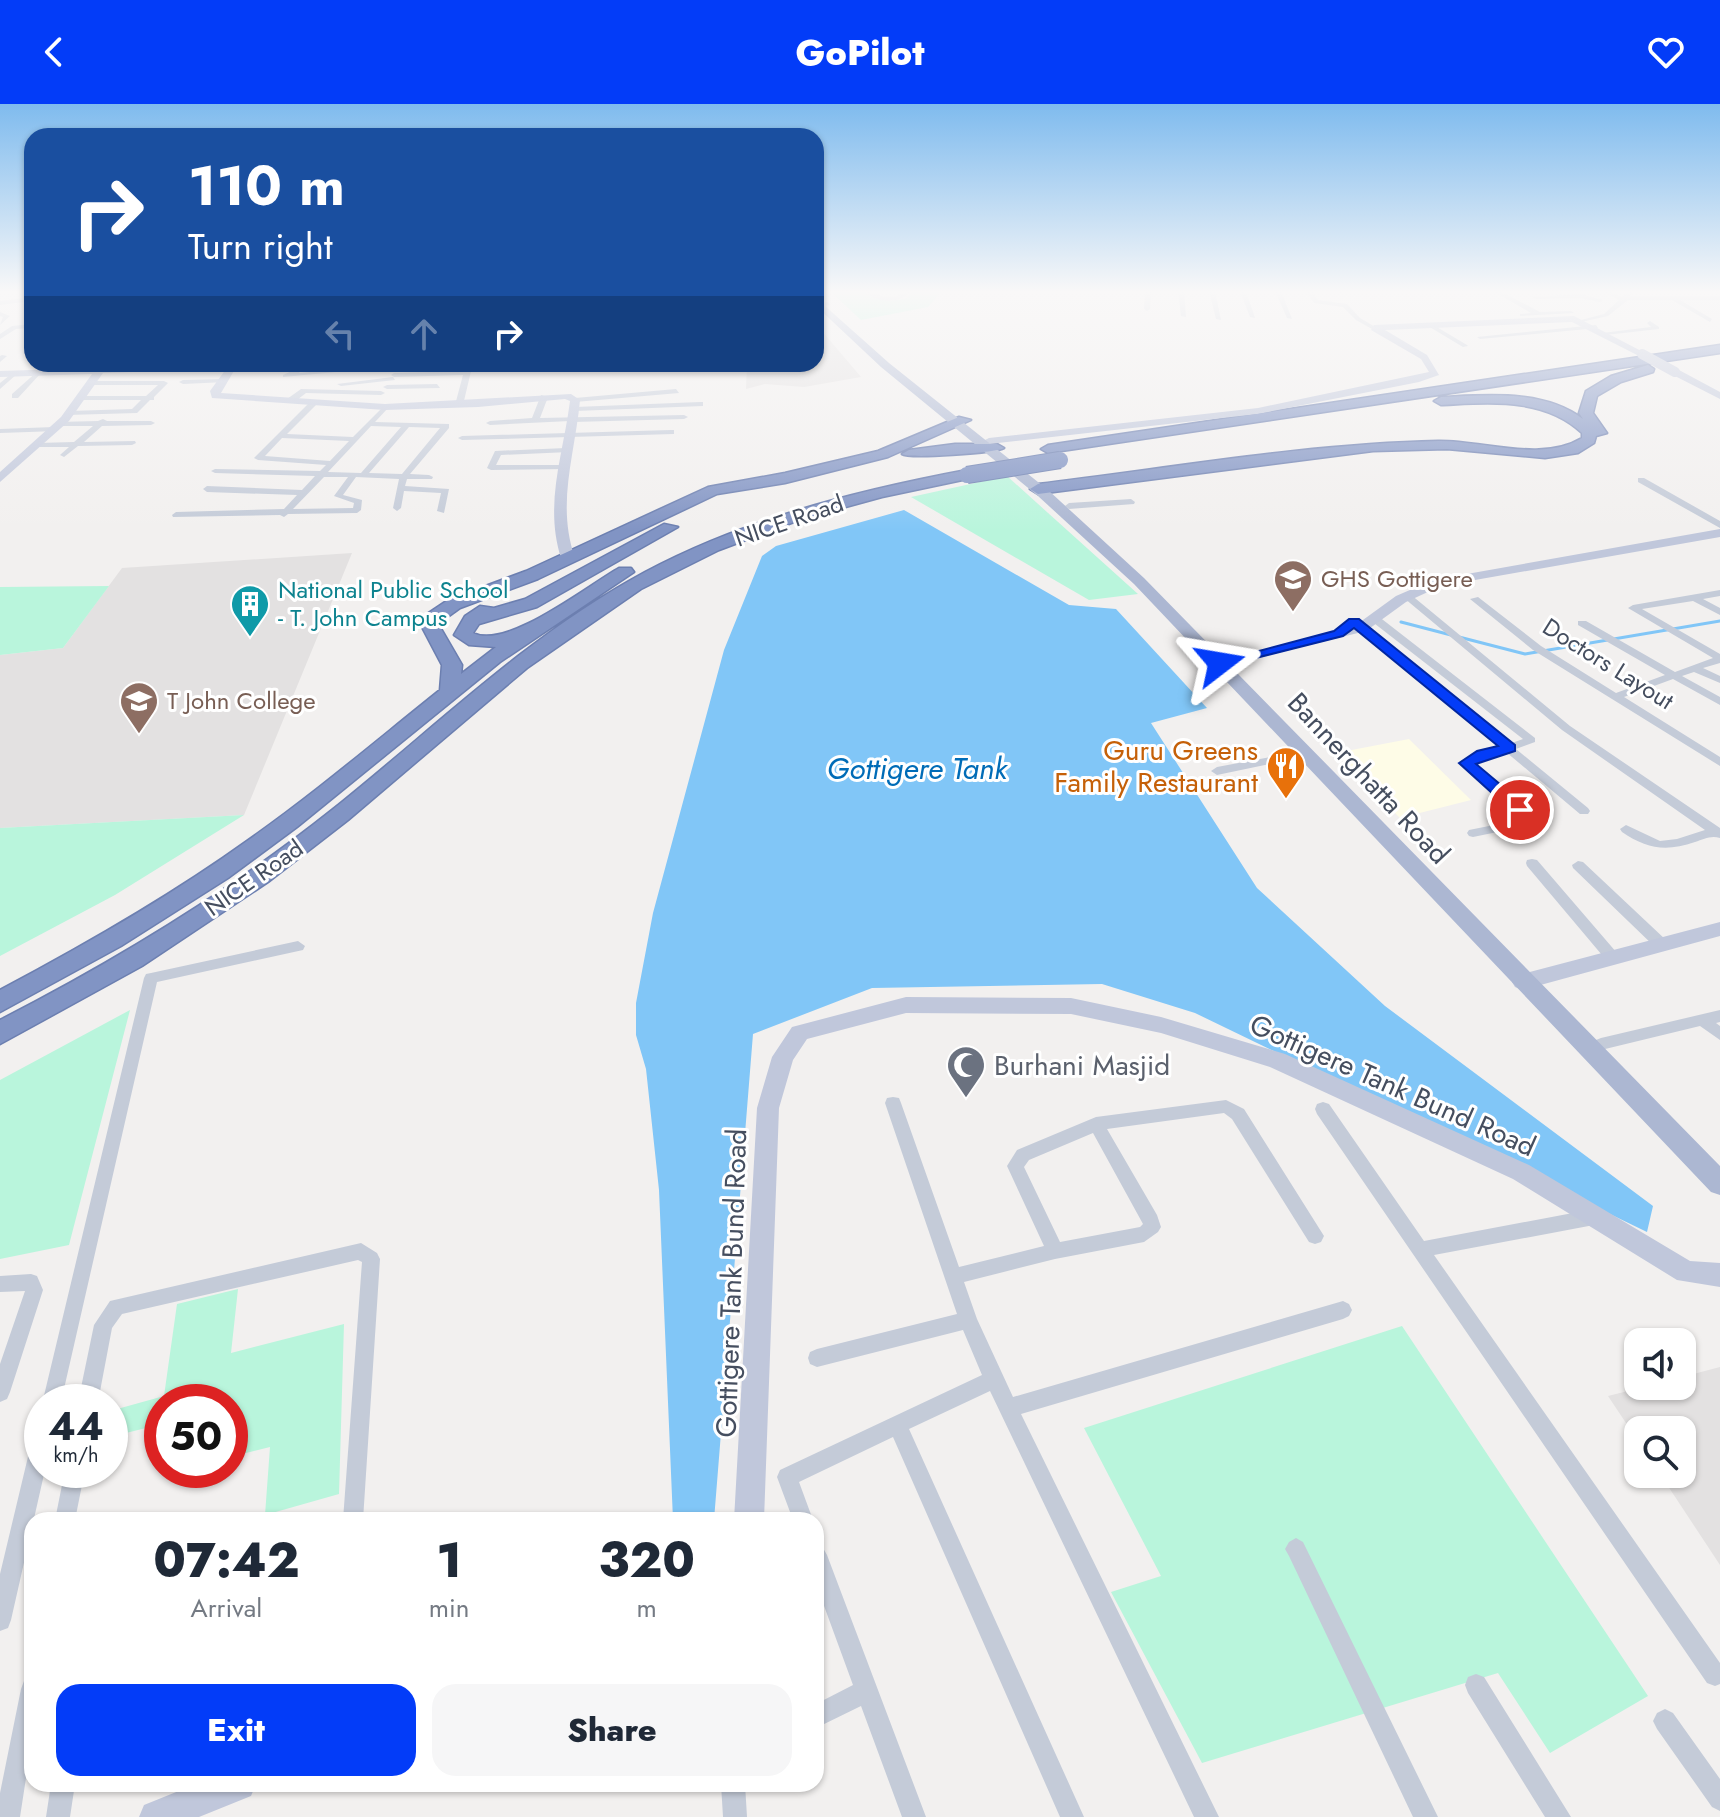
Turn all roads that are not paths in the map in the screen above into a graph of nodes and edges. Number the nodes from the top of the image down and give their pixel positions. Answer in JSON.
{"nodes":[{"id":1,"x":901,"y":371,"type":"edge"},
{"id":2,"x":1434,"y":371,"type":"edge"},
{"id":3,"x":1582,"y":371,"type":"edge"},
{"id":4,"x":1598,"y":371,"type":"edge"},
{"id":5,"x":1630,"y":371,"type":"edge"},
{"id":6,"x":1672,"y":371,"type":"edge"},
{"id":7,"x":39,"y":372,"type":"joint"},
{"id":8,"x":97,"y":372,"type":"edge"},
{"id":9,"x":230,"y":372,"type":"edge"},
{"id":10,"x":294,"y":372,"type":"edge"},
{"id":11,"x":326,"y":372,"type":"edge"},
{"id":12,"x":395,"y":372,"type":"edge"},
{"id":13,"x":435,"y":372,"type":"edge"},
{"id":14,"x":467,"y":372,"type":"edge"},
{"id":15,"x":636,"y":372,"type":"edge"},
{"id":16,"x":15,"y":373,"type":"junction"},
{"id":17,"x":0,"y":374,"type":"edge"},
{"id":18,"x":394,"y":377,"type":"junction"},
{"id":19,"x":224,"y":381,"type":"junction"},
{"id":20,"x":183,"y":382,"type":"dead end"},
{"id":21,"x":91,"y":383,"type":"junction"},
{"id":22,"x":313,"y":385,"type":"dead end"},
{"id":23,"x":437,"y":386,"type":"dead end"},
{"id":24,"x":0,"y":387,"type":"edge"},
{"id":25,"x":384,"y":390,"type":"junction"},
{"id":26,"x":676,"y":391,"type":"dead end"},
{"id":27,"x":637,"y":393,"type":"junction"},
{"id":28,"x":15,"y":396,"type":"dead end"},
{"id":29,"x":1720,"y":396,"type":"edge"},
{"id":30,"x":544,"y":397,"type":"junction"},
{"id":31,"x":81,"y":398,"type":"junction"},
{"id":32,"x":151,"y":398,"type":"junction"},
{"id":33,"x":290,"y":401,"type":"junction"},
{"id":34,"x":1441,"y":401,"type":"junction"},
{"id":35,"x":314,"y":403,"type":"junction"},
{"id":36,"x":700,"y":404,"type":"dead end"},
{"id":37,"x":459,"y":405,"type":"junction"},
{"id":38,"x":371,"y":406,"type":"junction"},
{"id":39,"x":385,"y":407,"type":"junction"},
{"id":40,"x":574,"y":412,"type":"junction"},
{"id":41,"x":70,"y":413,"type":"junction"},
{"id":42,"x":112,"y":413,"type":"junction"},
{"id":43,"x":684,"y":417,"type":"dead end"},
{"id":44,"x":149,"y":419,"type":"dead end"},
{"id":45,"x":535,"y":420,"type":"junction"},
{"id":46,"x":960,"y":422,"type":"junction"},
{"id":47,"x":101,"y":423,"type":"junction"},
{"id":48,"x":138,"y":423,"type":"junction"},
{"id":49,"x":490,"y":423,"type":"dead end"},
{"id":50,"x":369,"y":424,"type":"junction"},
{"id":51,"x":407,"y":425,"type":"junction"},
{"id":52,"x":57,"y":426,"type":"junction"},
{"id":53,"x":0,"y":431,"type":"edge"},
{"id":54,"x":671,"y":432,"type":"dead end"},
{"id":55,"x":570,"y":434,"type":"junction"},
{"id":56,"x":281,"y":436,"type":"junction"},
{"id":57,"x":514,"y":436,"type":"junction"},
{"id":58,"x":462,"y":438,"type":"dead end"},
{"id":59,"x":355,"y":439,"type":"junction"},
{"id":60,"x":132,"y":443,"type":"dead end"},
{"id":61,"x":117,"y":444,"type":"junction"},
{"id":62,"x":37,"y":445,"type":"junction"},
{"id":63,"x":77,"y":445,"type":"junction"},
{"id":64,"x":991,"y":446,"type":"junction"},
{"id":65,"x":508,"y":450,"type":"dead end"},
{"id":66,"x":566,"y":450,"type":"junction"},
{"id":67,"x":108,"y":454,"type":"dead end"},
{"id":68,"x":64,"y":455,"type":"dead end"},
{"id":69,"x":1054,"y":455,"type":"junction"},
{"id":70,"x":331,"y":463,"type":"junction"},
{"id":71,"x":564,"y":467,"type":"junction"},
{"id":72,"x":961,"y":469,"type":"junction"},
{"id":73,"x":215,"y":471,"type":"dead end"},
{"id":74,"x":320,"y":474,"type":"junction"},
{"id":75,"x":358,"y":475,"type":"junction"},
{"id":76,"x":404,"y":476,"type":"junction"},
{"id":77,"x":429,"y":477,"type":"dead end"},
{"id":78,"x":0,"y":478,"type":"edge"},
{"id":79,"x":1641,"y":480,"type":"dead end"},
{"id":80,"x":782,"y":482,"type":"junction"},
{"id":81,"x":400,"y":488,"type":"junction"},
{"id":82,"x":207,"y":489,"type":"dead end"},
{"id":83,"x":1046,"y":491,"type":"junction"},
{"id":84,"x":303,"y":493,"type":"junction"},
{"id":85,"x":338,"y":496,"type":"junction"},
{"id":86,"x":1131,"y":502,"type":"dead end"},
{"id":87,"x":1069,"y":506,"type":"junction"},
{"id":88,"x":397,"y":508,"type":"dead end"},
{"id":89,"x":441,"y":511,"type":"dead end"},
{"id":90,"x":327,"y":512,"type":"junction"},
{"id":91,"x":284,"y":514,"type":"junction"},
{"id":92,"x":176,"y":515,"type":"dead end"},
{"id":93,"x":1720,"y":527,"type":"edge"},
{"id":94,"x":568,"y":558,"type":"junction"},
{"id":95,"x":1720,"y":593,"type":"edge"},
{"id":96,"x":1407,"y":596,"type":"junction"},
{"id":97,"x":1695,"y":598,"type":"junction"},
{"id":98,"x":1475,"y":599,"type":"dead end"},
{"id":99,"x":1720,"y":612,"type":"edge"},
{"id":100,"x":1374,"y":618,"type":"junction"},
{"id":101,"x":1582,"y":623,"type":"dead end"},
{"id":102,"x":1354,"y":626,"type":"junction"},
{"id":103,"x":524,"y":633,"type":"junction"},
{"id":104,"x":1720,"y":658,"type":"edge"},
{"id":105,"x":1226,"y":661,"type":"junction"},
{"id":106,"x":1696,"y":669,"type":"junction"},
{"id":107,"x":1674,"y":677,"type":"junction"},
{"id":108,"x":1720,"y":680,"type":"edge"},
{"id":109,"x":450,"y":692,"type":"junction"},
{"id":110,"x":1617,"y":696,"type":"junction"},
{"id":111,"x":1720,"y":702,"type":"edge"},
{"id":112,"x":1510,"y":748,"type":"junction"},
{"id":113,"x":1308,"y":753,"type":"junction"},
{"id":114,"x":1720,"y":762,"type":"edge"},
{"id":115,"x":1217,"y":771,"type":"dead end"},
{"id":116,"x":1584,"y":811,"type":"dead end"},
{"id":117,"x":1626,"y":829,"type":"dead end"},
{"id":118,"x":1473,"y":833,"type":"dead end"},
{"id":119,"x":1718,"y":833,"type":"edge"},
{"id":120,"x":1532,"y":863,"type":"dead end"},
{"id":121,"x":1578,"y":865,"type":"dead end"},
{"id":122,"x":1720,"y":929,"type":"edge"},
{"id":123,"x":1661,"y":944,"type":"junction"},
{"id":124,"x":298,"y":946,"type":"dead end"},
{"id":125,"x":1612,"y":957,"type":"junction"},
{"id":126,"x":1530,"y":980,"type":"junction"},
{"id":127,"x":0,"y":1002,"type":"edge"},
{"id":128,"x":1720,"y":1016,"type":"edge"},
{"id":129,"x":1701,"y":1019,"type":"junction"},
{"id":130,"x":0,"y":1033,"type":"edge"},
{"id":131,"x":1720,"y":1034,"type":"edge"},
{"id":132,"x":1601,"y":1044,"type":"junction"},
{"id":133,"x":893,"y":1103,"type":"dead end"},
{"id":134,"x":1323,"y":1109,"type":"dead end"},
{"id":135,"x":1096,"y":1124,"type":"junction"},
{"id":136,"x":1720,"y":1165,"type":"edge"},
{"id":137,"x":1720,"y":1184,"type":"edge"},
{"id":138,"x":1594,"y":1217,"type":"junction"},
{"id":139,"x":1315,"y":1236,"type":"dead end"},
{"id":140,"x":1423,"y":1249,"type":"junction"},
{"id":141,"x":1055,"y":1251,"type":"junction"},
{"id":142,"x":1720,"y":1275,"type":"edge"},
{"id":143,"x":953,"y":1277,"type":"junction"},
{"id":144,"x":0,"y":1284,"type":"edge"},
{"id":145,"x":1343,"y":1310,"type":"dead end"},
{"id":146,"x":968,"y":1320,"type":"junction"},
{"id":147,"x":817,"y":1358,"type":"dead end"},
{"id":148,"x":994,"y":1379,"type":"junction"},
{"id":149,"x":55,"y":1384,"type":"edge"},
{"id":150,"x":92,"y":1384,"type":"edge"},
{"id":151,"x":0,"y":1392,"type":"edge"},
{"id":152,"x":1008,"y":1408,"type":"junction"},
{"id":153,"x":897,"y":1424,"type":"junction"},
{"id":154,"x":31,"y":1488,"type":"edge"},
{"id":155,"x":71,"y":1488,"type":"edge"},
{"id":156,"x":25,"y":1512,"type":"edge"},
{"id":157,"x":67,"y":1512,"type":"edge"},
{"id":158,"x":354,"y":1512,"type":"edge"},
{"id":159,"x":749,"y":1512,"type":"edge"},
{"id":160,"x":800,"y":1512,"type":"edge"},
{"id":161,"x":24,"y":1517,"type":"edge"},
{"id":162,"x":1296,"y":1549,"type":"dead end"},
{"id":163,"x":824,"y":1577,"type":"edge"},
{"id":164,"x":0,"y":1620,"type":"edge"},
{"id":165,"x":1715,"y":1675,"type":"dead end"},
{"id":166,"x":1476,"y":1685,"type":"dead end"},
{"id":167,"x":866,"y":1691,"type":"junction"},
{"id":168,"x":824,"y":1712,"type":"edge"},
{"id":169,"x":1665,"y":1721,"type":"dead end"},
{"id":170,"x":24,"y":1766,"type":"edge"},
{"id":171,"x":62,"y":1792,"type":"edge"},
{"id":172,"x":219,"y":1792,"type":"edge"},
{"id":173,"x":733,"y":1792,"type":"edge"},
{"id":174,"x":1720,"y":1799,"type":"edge"},
{"id":175,"x":8,"y":1817,"type":"edge"},
{"id":176,"x":58,"y":1817,"type":"edge"},
{"id":177,"x":156,"y":1817,"type":"edge"},
{"id":178,"x":735,"y":1817,"type":"edge"},
{"id":179,"x":914,"y":1817,"type":"edge"},
{"id":180,"x":1072,"y":1817,"type":"edge"},
{"id":181,"x":1207,"y":1817,"type":"edge"},
{"id":182,"x":1426,"y":1817,"type":"edge"},
{"id":183,"x":1559,"y":1817,"type":"edge"}],
"edges":[{"from":1,"to":46,"type":"main road","name":"Bannerghatta Road"},
{"from":2,"to":64,"type":"street"},
{"from":3,"to":69,"type":"highway","name":"NICE Road"},
{"from":4,"to":34,"type":"highway","name":"NICE Road"},
{"from":5,"to":83,"type":"highway"},
{"from":6,"to":29,"type":"street","bridge":true},
{"from":7,"to":16,"type":"street"},
{"from":7,"to":28,"type":"street"},
{"from":8,"to":21,"type":"street"},
{"from":9,"to":19,"type":"street"},
{"from":10,"to":11,"type":"street"},
{"from":12,"to":18,"type":"street"},
{"from":13,"to":18,"type":"street"},
{"from":14,"to":37,"type":"street"},
{"from":15,"to":27,"type":"street"},
{"from":16,"to":17,"type":"street"},
{"from":16,"to":24,"type":"street"},
{"from":18,"to":22,"type":"street"},
{"from":18,"to":25,"type":"street"},
{"from":19,"to":20,"type":"street"},
{"from":19,"to":33,"type":"street"},
{"from":21,"to":31,"type":"street"},
{"from":21,"to":32,"type":"street"},
{"from":23,"to":25,"type":"street"},
{"from":25,"to":33,"type":"street"},
{"from":25,"to":38,"type":"street"},
{"from":26,"to":27,"type":"street"},
{"from":27,"to":40,"type":"street"},
{"from":30,"to":37,"type":"street"},
{"from":30,"to":40,"type":"street"},
{"from":30,"to":45,"type":"street"},
{"from":31,"to":32,"type":"street"},
{"from":31,"to":41,"type":"street"},
{"from":32,"to":42,"type":"street"},
{"from":33,"to":35,"type":"street"},
{"from":34,"to":69,"type":"highway","name":"NICE Road"},
{"from":34,"to":83,"type":"highway"},
{"from":35,"to":38,"type":"street"},
{"from":35,"to":56,"type":"street"},
{"from":36,"to":40,"type":"street"},
{"from":37,"to":39,"type":"street"},
{"from":38,"to":39,"type":"street"},
{"from":39,"to":50,"type":"street"},
{"from":40,"to":43,"type":"street"},
{"from":40,"to":45,"type":"street"},
{"from":40,"to":55,"type":"street"},
{"from":41,"to":42,"type":"street"},
{"from":41,"to":52,"type":"street"},
{"from":42,"to":47,"type":"street"},
{"from":44,"to":48,"type":"street"},
{"from":45,"to":49,"type":"street"},
{"from":46,"to":64,"type":"main road","name":"Bannerghatta Road"},
{"from":46,"to":80,"type":"highway"},
{"from":47,"to":48,"type":"street"},
{"from":47,"to":52,"type":"street"},
{"from":47,"to":63,"type":"street"},
{"from":48,"to":61,"type":"street"},
{"from":50,"to":51,"type":"street"},
{"from":50,"to":59,"type":"street"},
{"from":51,"to":75,"type":"street"},
{"from":51,"to":76,"type":"street"},
{"from":52,"to":53,"type":"street"},
{"from":52,"to":62,"type":"street"},
{"from":54,"to":55,"type":"street"},
{"from":55,"to":57,"type":"street"},
{"from":55,"to":66,"type":"street"},
{"from":56,"to":59,"type":"street"},
{"from":56,"to":70,"type":"street"},
{"from":57,"to":58,"type":"street"},
{"from":57,"to":65,"type":"street"},
{"from":59,"to":70,"type":"street"},
{"from":60,"to":61,"type":"street"},
{"from":61,"to":63,"type":"street"},
{"from":61,"to":67,"type":"street"},
{"from":62,"to":63,"type":"street"},
{"from":62,"to":78,"type":"street"},
{"from":63,"to":68,"type":"street"},
{"from":64,"to":80,"type":"highway"},
{"from":64,"to":83,"type":"main road","name":"Bannerghatta Road"},
{"from":66,"to":71,"type":"street"},
{"from":66,"to":71,"type":"street"},
{"from":69,"to":72,"type":"highway","name":"NICE Road","bridge":true},
{"from":70,"to":74,"type":"street"},
{"from":71,"to":94,"type":"street"},
{"from":72,"to":103,"type":"highway","name":"NICE Road"},
{"from":72,"to":130,"type":"highway","name":"NICE Road"},
{"from":73,"to":74,"type":"street"},
{"from":74,"to":75,"type":"street"},
{"from":74,"to":84,"type":"street"},
{"from":75,"to":76,"type":"street"},
{"from":75,"to":85,"type":"street"},
{"from":76,"to":77,"type":"street"},
{"from":76,"to":81,"type":"street"},
{"from":79,"to":93,"type":"street"},
{"from":80,"to":94,"type":"highway"},
{"from":80,"to":103,"type":"highway"},
{"from":81,"to":88,"type":"street"},
{"from":81,"to":89,"type":"street"},
{"from":82,"to":84,"type":"street"},
{"from":83,"to":87,"type":"main road","name":"Bannerghatta Road"},
{"from":83,"to":105,"type":"main road","name":"Bannerghatta Road"},
{"from":84,"to":91,"type":"street"},
{"from":85,"to":90,"type":"street"},
{"from":85,"to":90,"type":"street"},
{"from":86,"to":87,"type":"street"},
{"from":87,"to":105,"type":"main road","name":"Bannerghatta Road"},
{"from":90,"to":91,"type":"street"},
{"from":91,"to":92,"type":"street"},
{"from":93,"to":96,"type":"street"},
{"from":93,"to":102,"type":"street"},
{"from":94,"to":109,"type":"highway"},
{"from":95,"to":97,"type":"street"},
{"from":96,"to":100,"type":"street"},
{"from":96,"to":119,"type":"street"},
{"from":97,"to":99,"type":"street"},
{"from":97,"to":104,"type":"street"},
{"from":98,"to":110,"type":"street","name":"Doctors Layout"},
{"from":100,"to":102,"type":"street"},
{"from":100,"to":112,"type":"street"},
{"from":101,"to":107,"type":"street"},
{"from":102,"to":105,"type":"street"},
{"from":102,"to":112,"type":"street"},
{"from":103,"to":109,"type":"highway","name":"NICE Road"},
{"from":104,"to":106,"type":"street"},
{"from":105,"to":113,"type":"main road","name":"Bannerghatta Road"},
{"from":105,"to":126,"type":"main road","name":"Bannerghatta Road"},
{"from":106,"to":107,"type":"street"},
{"from":106,"to":108,"type":"street"},
{"from":107,"to":110,"type":"street"},
{"from":107,"to":111,"type":"street"},
{"from":109,"to":127,"type":"highway","name":"NICE Road"},
{"from":110,"to":114,"type":"street","name":"Doctors Layout"},
{"from":112,"to":116,"type":"street"},
{"from":112,"to":118,"type":"street"},
{"from":113,"to":115,"type":"street"},
{"from":113,"to":126,"type":"main road","name":"Bannerghatta Road"},
{"from":117,"to":119,"type":"street"},
{"from":120,"to":125,"type":"street"},
{"from":121,"to":123,"type":"street"},
{"from":122,"to":123,"type":"street"},
{"from":123,"to":125,"type":"street"},
{"from":124,"to":149,"type":"street"},
{"from":125,"to":126,"type":"street"},
{"from":126,"to":132,"type":"main road","name":"Bannerghatta Road"},
{"from":126,"to":137,"type":"main road","name":"Bannerghatta Road"},
{"from":128,"to":129,"type":"street"},
{"from":129,"to":131,"type":"street"},
{"from":129,"to":132,"type":"street"},
{"from":132,"to":136,"type":"main road","name":"Bannerghatta Road"},
{"from":133,"to":143,"type":"street"},
{"from":134,"to":140,"type":"street"},
{"from":135,"to":139,"type":"street"},
{"from":135,"to":141,"type":"street"},
{"from":135,"to":141,"type":"street"},
{"from":138,"to":140,"type":"street"},
{"from":138,"to":142,"type":"street","name":"Gottigere Tank Bund Road"},
{"from":138,"to":159,"type":"street","name":"Gottigere Tank Bund Road"},
{"from":140,"to":165,"type":"street"},
{"from":141,"to":143,"type":"street"},
{"from":143,"to":146,"type":"street"},
{"from":144,"to":151,"type":"street"},
{"from":145,"to":152,"type":"street"},
{"from":146,"to":147,"type":"street"},
{"from":146,"to":148,"type":"street"},
{"from":148,"to":152,"type":"street"},
{"from":148,"to":153,"type":"street"},
{"from":150,"to":158,"type":"street"},
{"from":152,"to":181,"type":"street"},
{"from":153,"to":160,"type":"street"},
{"from":153,"to":180,"type":"street"},
{"from":154,"to":156,"type":"street"},
{"from":155,"to":157,"type":"street"},
{"from":161,"to":164,"type":"street"},
{"from":162,"to":182,"type":"street"},
{"from":163,"to":167,"type":"street"},
{"from":166,"to":183,"type":"street"},
{"from":167,"to":168,"type":"street"},
{"from":167,"to":179,"type":"street"},
{"from":169,"to":174,"type":"street"},
{"from":170,"to":175,"type":"street"},
{"from":171,"to":176,"type":"street"},
{"from":172,"to":177,"type":"street"},
{"from":173,"to":178,"type":"street"}]}
